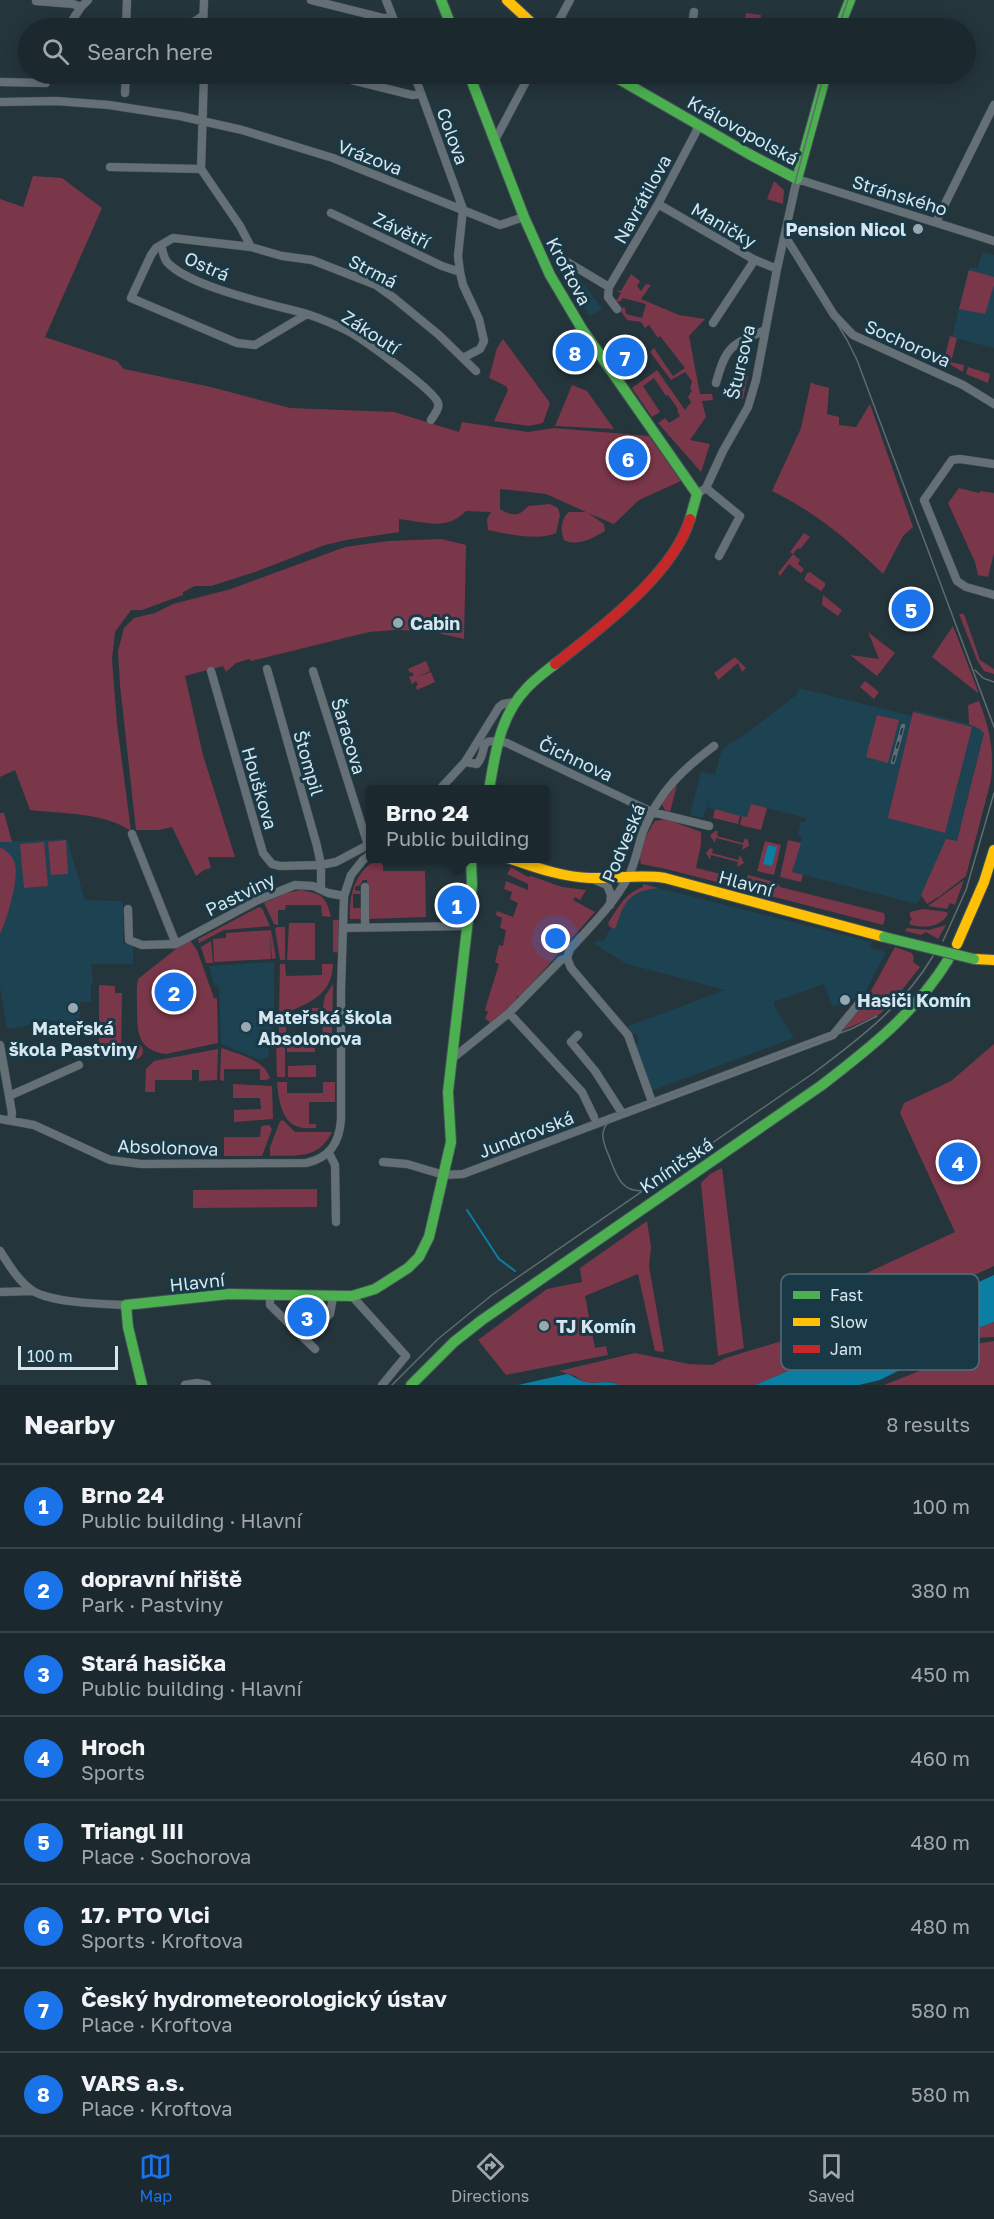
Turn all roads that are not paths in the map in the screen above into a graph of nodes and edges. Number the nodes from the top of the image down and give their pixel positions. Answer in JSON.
{"nodes":[{"id":1,"x":88,"y":0,"type":"edge"},
{"id":2,"x":126,"y":0,"type":"edge"},
{"id":3,"x":204,"y":0,"type":"edge"},
{"id":4,"x":311,"y":0,"type":"edge"},
{"id":5,"x":386,"y":0,"type":"edge"},
{"id":6,"x":441,"y":0,"type":"edge"},
{"id":7,"x":507,"y":0,"type":"edge"},
{"id":8,"x":570,"y":0,"type":"edge"},
{"id":9,"x":850,"y":0,"type":"edge"},
{"id":10,"x":36,"y":1,"type":"edge"},
{"id":11,"x":81,"y":7,"type":"junction"},
{"id":12,"x":694,"y":12,"type":"dead end"},
{"id":13,"x":203,"y":15,"type":"joint"},
{"id":14,"x":74,"y":18,"type":"edge"},
{"id":15,"x":126,"y":18,"type":"edge"},
{"id":16,"x":199,"y":18,"type":"edge"},
{"id":17,"x":393,"y":18,"type":"joint"},
{"id":18,"x":448,"y":18,"type":"edge"},
{"id":19,"x":526,"y":18,"type":"edge"},
{"id":20,"x":560,"y":18,"type":"edge"},
{"id":21,"x":694,"y":18,"type":"edge"},
{"id":22,"x":843,"y":18,"type":"edge"},
{"id":23,"x":0,"y":82,"type":"edge"},
{"id":24,"x":18,"y":82,"type":"edge"},
{"id":25,"x":126,"y":84,"type":"edge"},
{"id":26,"x":204,"y":84,"type":"edge"},
{"id":27,"x":367,"y":84,"type":"edge"},
{"id":28,"x":418,"y":84,"type":"edge"},
{"id":29,"x":474,"y":84,"type":"edge"},
{"id":30,"x":525,"y":84,"type":"edge"},
{"id":31,"x":627,"y":84,"type":"edge"},
{"id":32,"x":823,"y":84,"type":"edge"},
{"id":33,"x":126,"y":93,"type":"dead end"},
{"id":34,"x":421,"y":94,"type":"junction"},
{"id":35,"x":0,"y":102,"type":"edge"},
{"id":36,"x":994,"y":105,"type":"edge"},
{"id":37,"x":202,"y":120,"type":"junction"},
{"id":38,"x":698,"y":125,"type":"junction"},
{"id":39,"x":495,"y":140,"type":"junction"},
{"id":40,"x":110,"y":167,"type":"dead end"},
{"id":41,"x":201,"y":169,"type":"junction"},
{"id":42,"x":797,"y":179,"type":"junction"},
{"id":43,"x":658,"y":204,"type":"junction"},
{"id":44,"x":463,"y":209,"type":"junction"},
{"id":45,"x":331,"y":213,"type":"dead end"},
{"id":46,"x":524,"y":218,"type":"junction"},
{"id":47,"x":936,"y":222,"type":"junction"},
{"id":48,"x":785,"y":236,"type":"junction"},
{"id":49,"x":994,"y":241,"type":"edge"},
{"id":50,"x":161,"y":245,"type":"junction"},
{"id":51,"x":251,"y":247,"type":"junction"},
{"id":52,"x":559,"y":257,"type":"dead end"},
{"id":53,"x":753,"y":259,"type":"junction"},
{"id":54,"x":777,"y":269,"type":"junction"},
{"id":55,"x":460,"y":272,"type":"junction"},
{"id":56,"x":609,"y":287,"type":"junction"},
{"id":57,"x":617,"y":309,"type":"dead end"},
{"id":58,"x":307,"y":314,"type":"junction"},
{"id":59,"x":713,"y":323,"type":"dead end"},
{"id":60,"x":765,"y":330,"type":"junction"},
{"id":61,"x":463,"y":358,"type":"junction"},
{"id":62,"x":476,"y":370,"type":"dead end"},
{"id":63,"x":716,"y":383,"type":"dead end"},
{"id":64,"x":994,"y":404,"type":"edge"},
{"id":65,"x":431,"y":420,"type":"dead end"},
{"id":66,"x":994,"y":464,"type":"edge"},
{"id":67,"x":702,"y":491,"type":"junction"},
{"id":68,"x":719,"y":556,"type":"dead end"},
{"id":69,"x":994,"y":595,"type":"edge"},
{"id":70,"x":267,"y":669,"type":"dead end"},
{"id":71,"x":313,"y":670,"type":"dead end"},
{"id":72,"x":211,"y":671,"type":"dead end"},
{"id":73,"x":515,"y":702,"type":"junction"},
{"id":74,"x":497,"y":741,"type":"junction"},
{"id":75,"x":714,"y":746,"type":"dead end"},
{"id":76,"x":465,"y":762,"type":"junction"},
{"id":77,"x":443,"y":785,"type":"edge"},
{"id":78,"x":490,"y":785,"type":"edge"},
{"id":79,"x":652,"y":812,"type":"junction"},
{"id":80,"x":709,"y":826,"type":"dead end"},
{"id":81,"x":132,"y":834,"type":"dead end"},
{"id":82,"x":366,"y":839,"type":"edge"},
{"id":83,"x":366,"y":846,"type":"edge"},
{"id":84,"x":994,"y":850,"type":"edge"},
{"id":85,"x":366,"y":858,"type":"edge"},
{"id":86,"x":471,"y":863,"type":"edge"},
{"id":87,"x":522,"y":863,"type":"edge"},
{"id":88,"x":321,"y":865,"type":"junction"},
{"id":89,"x":629,"y":875,"type":"junction"},
{"id":90,"x":592,"y":878,"type":"junction"},
{"id":91,"x":365,"y":887,"type":"dead end"},
{"id":92,"x":321,"y":890,"type":"junction"},
{"id":93,"x":344,"y":896,"type":"junction"},
{"id":94,"x":610,"y":905,"type":"junction"},
{"id":95,"x":128,"y":909,"type":"dead end"},
{"id":96,"x":467,"y":926,"type":"junction"},
{"id":97,"x":365,"y":927,"type":"junction"},
{"id":98,"x":343,"y":928,"type":"junction"},
{"id":99,"x":176,"y":944,"type":"junction"},
{"id":100,"x":957,"y":944,"type":"dead end"},
{"id":101,"x":567,"y":958,"type":"junction"},
{"id":102,"x":948,"y":960,"type":"dead end"},
{"id":103,"x":994,"y":960,"type":"edge"},
{"id":104,"x":860,"y":1002,"type":"dead end"},
{"id":105,"x":509,"y":1013,"type":"junction"},
{"id":106,"x":578,"y":1035,"type":"dead end"},
{"id":107,"x":0,"y":1045,"type":"edge"},
{"id":108,"x":453,"y":1058,"type":"junction"},
{"id":109,"x":79,"y":1065,"type":"dead end"},
{"id":110,"x":9,"y":1096,"type":"junction"},
{"id":111,"x":652,"y":1102,"type":"junction"},
{"id":112,"x":620,"y":1114,"type":"junction"},
{"id":113,"x":594,"y":1117,"type":"dead end"},
{"id":114,"x":0,"y":1119,"type":"edge"},
{"id":115,"x":11,"y":1120,"type":"junction"},
{"id":116,"x":329,"y":1154,"type":"junction"},
{"id":117,"x":382,"y":1162,"type":"dead end"},
{"id":118,"x":444,"y":1175,"type":"junction"},
{"id":119,"x":336,"y":1221,"type":"dead end"},
{"id":120,"x":0,"y":1251,"type":"edge"},
{"id":121,"x":33,"y":1290,"type":"junction"},
{"id":122,"x":0,"y":1292,"type":"edge"},
{"id":123,"x":270,"y":1295,"type":"junction"},
{"id":124,"x":352,"y":1296,"type":"junction"},
{"id":125,"x":333,"y":1298,"type":"junction"},
{"id":126,"x":126,"y":1305,"type":"junction"},
{"id":127,"x":305,"y":1337,"type":"junction"},
{"id":128,"x":315,"y":1349,"type":"dead end"},
{"id":129,"x":141,"y":1385,"type":"edge"},
{"id":130,"x":185,"y":1385,"type":"edge"},
{"id":131,"x":207,"y":1385,"type":"edge"},
{"id":132,"x":382,"y":1385,"type":"edge"},
{"id":133,"x":411,"y":1385,"type":"edge"}],
"edges":[{"from":1,"to":11,"type":"street"},
{"from":2,"to":15,"type":"street"},
{"from":3,"to":13,"type":"street"},
{"from":4,"to":17,"type":"street"},
{"from":5,"to":17,"type":"street"},
{"from":6,"to":18,"type":"street"},
{"from":7,"to":19,"type":"street"},
{"from":8,"to":20,"type":"street"},
{"from":9,"to":22,"type":"street"},
{"from":10,"to":11,"type":"street"},
{"from":11,"to":14,"type":"street"},
{"from":12,"to":21,"type":"street"},
{"from":13,"to":16,"type":"street"},
{"from":23,"to":24,"type":"street"},
{"from":25,"to":33,"type":"street"},
{"from":26,"to":37,"type":"street"},
{"from":27,"to":34,"type":"street"},
{"from":28,"to":34,"type":"street","name":"Colova"},
{"from":29,"to":39,"type":"street","name":"Kroftova"},
{"from":30,"to":39,"type":"street"},
{"from":31,"to":38,"type":"street","name":"Královopolská"},
{"from":32,"to":42,"type":"street"},
{"from":34,"to":44,"type":"street","name":"Colova"},
{"from":35,"to":37,"type":"street","name":"Vrázova"},
{"from":36,"to":47,"type":"street"},
{"from":37,"to":41,"type":"street"},
{"from":37,"to":44,"type":"street","name":"Vrázova"},
{"from":38,"to":42,"type":"street","name":"Královopolská"},
{"from":38,"to":43,"type":"street","name":"Navrátilova"},
{"from":39,"to":46,"type":"street","name":"Kroftova"},
{"from":40,"to":41,"type":"street"},
{"from":41,"to":51,"type":"street"},
{"from":42,"to":47,"type":"street","name":"Stránského"},
{"from":42,"to":48,"type":"street","name":"Štursova"},
{"from":43,"to":53,"type":"street","name":"Maničky"},
{"from":43,"to":56,"type":"street","name":"Navrátilova"},
{"from":44,"to":46,"type":"street","name":"Vrázova"},
{"from":44,"to":55,"type":"street"},
{"from":45,"to":55,"type":"street","name":"Závětří"},
{"from":46,"to":67,"type":"street","name":"Kroftova"},
{"from":47,"to":49,"type":"street","name":"Stránského"},
{"from":48,"to":54,"type":"street","name":"Štursova"},
{"from":48,"to":64,"type":"street","name":"Sochorova"},
{"from":50,"to":51,"type":"street","name":"Ostrá"},
{"from":50,"to":58,"type":"street","name":"Ostrá"},
{"from":50,"to":58,"type":"street"},
{"from":51,"to":61,"type":"street","name":"Strmá"},
{"from":52,"to":56,"type":"street"},
{"from":53,"to":54,"type":"street","name":"Maničky"},
{"from":53,"to":59,"type":"street"},
{"from":54,"to":60,"type":"street","name":"Štursova"},
{"from":55,"to":61,"type":"street"},
{"from":56,"to":57,"type":"street"},
{"from":58,"to":65,"type":"street","name":"Zákoutí"},
{"from":60,"to":63,"type":"street"},
{"from":60,"to":67,"type":"street","name":"Štursova"},
{"from":61,"to":62,"type":"street","name":"Strmá"},
{"from":66,"to":69,"type":"street"},
{"from":67,"to":68,"type":"street"},
{"from":67,"to":73,"type":"street","name":"Štursova"},
{"from":70,"to":88,"type":"street","name":"Štompil"},
{"from":71,"to":82,"type":"street","name":"Šaracova"},
{"from":72,"to":88,"type":"street","name":"Houškova"},
{"from":73,"to":74,"type":"street"},
{"from":73,"to":76,"type":"street"},
{"from":74,"to":76,"type":"street"},
{"from":74,"to":78,"type":"street"},
{"from":74,"to":79,"type":"street","name":"Čichnova"},
{"from":75,"to":79,"type":"street","name":"Podveská"},
{"from":76,"to":77,"type":"street"},
{"from":79,"to":80,"type":"street","name":"Čichnova"},
{"from":79,"to":89,"type":"street","name":"Podveská"},
{"from":81,"to":99,"type":"street"},
{"from":83,"to":88,"type":"street","name":"Šaracova"},
{"from":84,"to":100,"type":"street"},
{"from":85,"to":93,"type":"street"},
{"from":86,"to":96,"type":"street","name":"Hlavní"},
{"from":87,"to":90,"type":"street","name":"Hlavní"},
{"from":88,"to":92,"type":"street"},
{"from":89,"to":90,"type":"street","name":"Hlavní"},
{"from":89,"to":94,"type":"street","name":"Podveská"},
{"from":89,"to":103,"type":"street","name":"Hlavní","bridge":true},
{"from":90,"to":94,"type":"street"},
{"from":91,"to":97,"type":"street"},
{"from":92,"to":93,"type":"street","name":"Pastviny"},
{"from":92,"to":99,"type":"street","name":"Pastviny"},
{"from":93,"to":98,"type":"street"},
{"from":94,"to":101,"type":"street","name":"Podveská"},
{"from":95,"to":99,"type":"street","name":"Pastviny"},
{"from":96,"to":97,"type":"street"},
{"from":96,"to":108,"type":"street","name":"Hlavní"},
{"from":97,"to":98,"type":"street"},
{"from":98,"to":116,"type":"street"},
{"from":101,"to":105,"type":"street","name":"Podveská"},
{"from":101,"to":111,"type":"street"},
{"from":102,"to":133,"type":"street","name":"Kníničská"},
{"from":104,"to":111,"type":"street","name":"Jundrovská"},
{"from":105,"to":108,"type":"street","name":"Podveská"},
{"from":105,"to":113,"type":"street"},
{"from":106,"to":112,"type":"street"},
{"from":107,"to":110,"type":"street"},
{"from":108,"to":118,"type":"street","name":"Hlavní"},
{"from":109,"to":110,"type":"street"},
{"from":110,"to":115,"type":"street"},
{"from":111,"to":112,"type":"street","name":"Jundrovská"},
{"from":112,"to":118,"type":"street","name":"Jundrovská"},
{"from":114,"to":115,"type":"street","name":"Absolonova"},
{"from":115,"to":116,"type":"street","name":"Absolonova"},
{"from":116,"to":119,"type":"street"},
{"from":117,"to":118,"type":"street"},
{"from":118,"to":124,"type":"street","name":"Hlavní"},
{"from":120,"to":121,"type":"street"},
{"from":121,"to":122,"type":"street"},
{"from":121,"to":126,"type":"street"},
{"from":123,"to":125,"type":"street","name":"Hlavní"},
{"from":123,"to":126,"type":"street","name":"Hlavní"},
{"from":123,"to":127,"type":"street"},
{"from":124,"to":125,"type":"street","name":"Hlavní"},
{"from":124,"to":132,"type":"street"},
{"from":125,"to":127,"type":"street"},
{"from":126,"to":129,"type":"street"},
{"from":127,"to":128,"type":"street"},
{"from":130,"to":131,"type":"street"}]}
